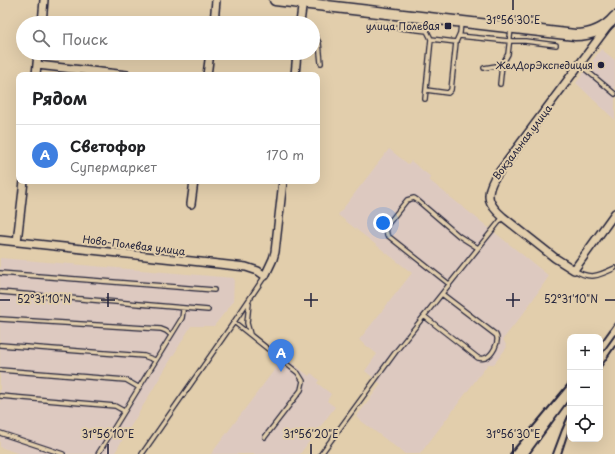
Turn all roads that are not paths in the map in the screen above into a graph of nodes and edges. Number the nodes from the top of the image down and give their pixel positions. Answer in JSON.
{"nodes":[{"id":1,"x":44,"y":0,"type":"edge"},
{"id":2,"x":216,"y":0,"type":"edge"},
{"id":3,"x":275,"y":0,"type":"edge"},
{"id":4,"x":303,"y":2,"type":"edge"},
{"id":5,"x":43,"y":16,"type":"edge"},
{"id":6,"x":215,"y":16,"type":"edge"},
{"id":7,"x":302,"y":16,"type":"edge"},
{"id":8,"x":428,"y":18,"type":"junction"},
{"id":9,"x":612,"y":20,"type":"edge"},
{"id":10,"x":462,"y":22,"type":"junction"},
{"id":11,"x":375,"y":25,"type":"dead end"},
{"id":12,"x":511,"y":28,"type":"junction"},
{"id":13,"x":427,"y":31,"type":"junction"},
{"id":14,"x":575,"y":34,"type":"junction"},
{"id":15,"x":459,"y":36,"type":"junction"},
{"id":16,"x":431,"y":39,"type":"junction"},
{"id":17,"x":456,"y":42,"type":"junction"},
{"id":18,"x":509,"y":42,"type":"junction"},
{"id":19,"x":556,"y":45,"type":"dead end"},
{"id":20,"x":588,"y":54,"type":"junction"},
{"id":21,"x":37,"y":60,"type":"edge"},
{"id":22,"x":209,"y":60,"type":"edge"},
{"id":23,"x":296,"y":60,"type":"edge"},
{"id":24,"x":320,"y":60,"type":"edge"},
{"id":25,"x":320,"y":63,"type":"dead end"},
{"id":26,"x":37,"y":65,"type":"junction"},
{"id":27,"x":502,"y":65,"type":"junction"},
{"id":28,"x":580,"y":65,"type":"junction"},
{"id":29,"x":484,"y":68,"type":"dead end"},
{"id":30,"x":36,"y":72,"type":"edge"},
{"id":31,"x":100,"y":72,"type":"edge"},
{"id":32,"x":207,"y":72,"type":"edge"},
{"id":33,"x":295,"y":72,"type":"edge"},
{"id":34,"x":500,"y":84,"type":"dead end"},
{"id":35,"x":426,"y":90,"type":"junction"},
{"id":36,"x":615,"y":94,"type":"edge"},
{"id":37,"x":425,"y":99,"type":"dead end"},
{"id":38,"x":24,"y":184,"type":"edge"},
{"id":39,"x":194,"y":184,"type":"edge"},
{"id":40,"x":283,"y":184,"type":"edge"},
{"id":41,"x":192,"y":204,"type":"dead end"},
{"id":42,"x":615,"y":213,"type":"edge"},
{"id":43,"x":503,"y":217,"type":"junction"},
{"id":44,"x":0,"y":240,"type":"edge"},
{"id":45,"x":17,"y":242,"type":"junction"},
{"id":46,"x":478,"y":248,"type":"junction"},
{"id":47,"x":615,"y":268,"type":"edge"},
{"id":48,"x":574,"y":270,"type":"junction"},
{"id":49,"x":0,"y":273,"type":"edge"},
{"id":50,"x":265,"y":276,"type":"junction"},
{"id":51,"x":449,"y":284,"type":"junction"},
{"id":52,"x":214,"y":290,"type":"dead end"},
{"id":53,"x":0,"y":292,"type":"edge"},
{"id":54,"x":442,"y":294,"type":"junction"},
{"id":55,"x":250,"y":298,"type":"junction"},
{"id":56,"x":182,"y":308,"type":"junction"},
{"id":57,"x":208,"y":310,"type":"dead end"},
{"id":58,"x":424,"y":316,"type":"junction"},
{"id":59,"x":0,"y":319,"type":"edge"},
{"id":60,"x":234,"y":322,"type":"junction"},
{"id":61,"x":171,"y":335,"type":"junction"},
{"id":62,"x":252,"y":337,"type":"junction"},
{"id":63,"x":0,"y":345,"type":"edge"},
{"id":64,"x":155,"y":360,"type":"junction"},
{"id":65,"x":0,"y":370,"type":"edge"},
{"id":66,"x":138,"y":387,"type":"junction"},
{"id":67,"x":0,"y":396,"type":"edge"},
{"id":68,"x":124,"y":410,"type":"junction"},
{"id":69,"x":0,"y":433,"type":"edge"},
{"id":70,"x":265,"y":437,"type":"dead end"},
{"id":71,"x":63,"y":454,"type":"edge"},
{"id":72,"x":98,"y":454,"type":"edge"},
{"id":73,"x":142,"y":454,"type":"edge"},
{"id":74,"x":321,"y":454,"type":"edge"}],
"edges":[{"from":1,"to":5,"type":"street"},
{"from":2,"to":6,"type":"street"},
{"from":3,"to":4,"type":"main road"},
{"from":4,"to":7,"type":"street"},
{"from":4,"to":8,"type":"main road"},
{"from":8,"to":10,"type":"main road"},
{"from":8,"to":13,"type":"lane"},
{"from":9,"to":14,"type":"main road"},
{"from":9,"to":20,"type":"street","name":"Вокзальная улица"},
{"from":10,"to":12,"type":"main road"},
{"from":10,"to":15,"type":"lane"},
{"from":11,"to":13,"type":"lane"},
{"from":12,"to":14,"type":"main road"},
{"from":12,"to":18,"type":"lane"},
{"from":13,"to":16,"type":"lane"},
{"from":14,"to":20,"type":"street"},
{"from":15,"to":17,"type":"lane"},
{"from":15,"to":18,"type":"lane"},
{"from":16,"to":17,"type":"lane"},
{"from":16,"to":35,"type":"lane"},
{"from":17,"to":35,"type":"lane"},
{"from":18,"to":19,"type":"lane"},
{"from":18,"to":27,"type":"lane"},
{"from":20,"to":28,"type":"street","name":"Вокзальная улица"},
{"from":21,"to":26,"type":"street"},
{"from":22,"to":32,"type":"street"},
{"from":23,"to":33,"type":"street"},
{"from":24,"to":25,"type":"lane"},
{"from":26,"to":30,"type":"street"},
{"from":26,"to":31,"type":"street"},
{"from":27,"to":29,"type":"lane"},
{"from":27,"to":34,"type":"lane"},
{"from":28,"to":36,"type":"lane"},
{"from":28,"to":43,"type":"street","name":"Вокзальная улица"},
{"from":35,"to":37,"type":"lane"},
{"from":38,"to":45,"type":"street"},
{"from":39,"to":41,"type":"street"},
{"from":40,"to":50,"type":"street"},
{"from":42,"to":48,"type":"street"},
{"from":43,"to":46,"type":"lane"},
{"from":43,"to":48,"type":"street","name":"Вокзальная улица"},
{"from":44,"to":45,"type":"street","name":"Ново-Полевая улица"},
{"from":45,"to":50,"type":"street","name":"Ново-Полевая улица"},
{"from":46,"to":51,"type":"lane"},
{"from":46,"to":51,"type":"lane"},
{"from":47,"to":48,"type":"lane"},
{"from":49,"to":52,"type":"lane"},
{"from":50,"to":55,"type":"lane"},
{"from":51,"to":54,"type":"lane"},
{"from":53,"to":56,"type":"lane"},
{"from":54,"to":58,"type":"lane"},
{"from":54,"to":58,"type":"lane"},
{"from":55,"to":60,"type":"lane"},
{"from":55,"to":62,"type":"lane"},
{"from":56,"to":57,"type":"lane"},
{"from":56,"to":61,"type":"lane"},
{"from":58,"to":74,"type":"lane"},
{"from":59,"to":61,"type":"lane"},
{"from":60,"to":62,"type":"lane"},
{"from":60,"to":73,"type":"lane"},
{"from":61,"to":64,"type":"lane"},
{"from":62,"to":70,"type":"lane"},
{"from":63,"to":64,"type":"lane"},
{"from":64,"to":66,"type":"lane"},
{"from":65,"to":66,"type":"lane"},
{"from":66,"to":68,"type":"lane"},
{"from":67,"to":68,"type":"lane"},
{"from":68,"to":72,"type":"lane"},
{"from":69,"to":71,"type":"lane"}]}
